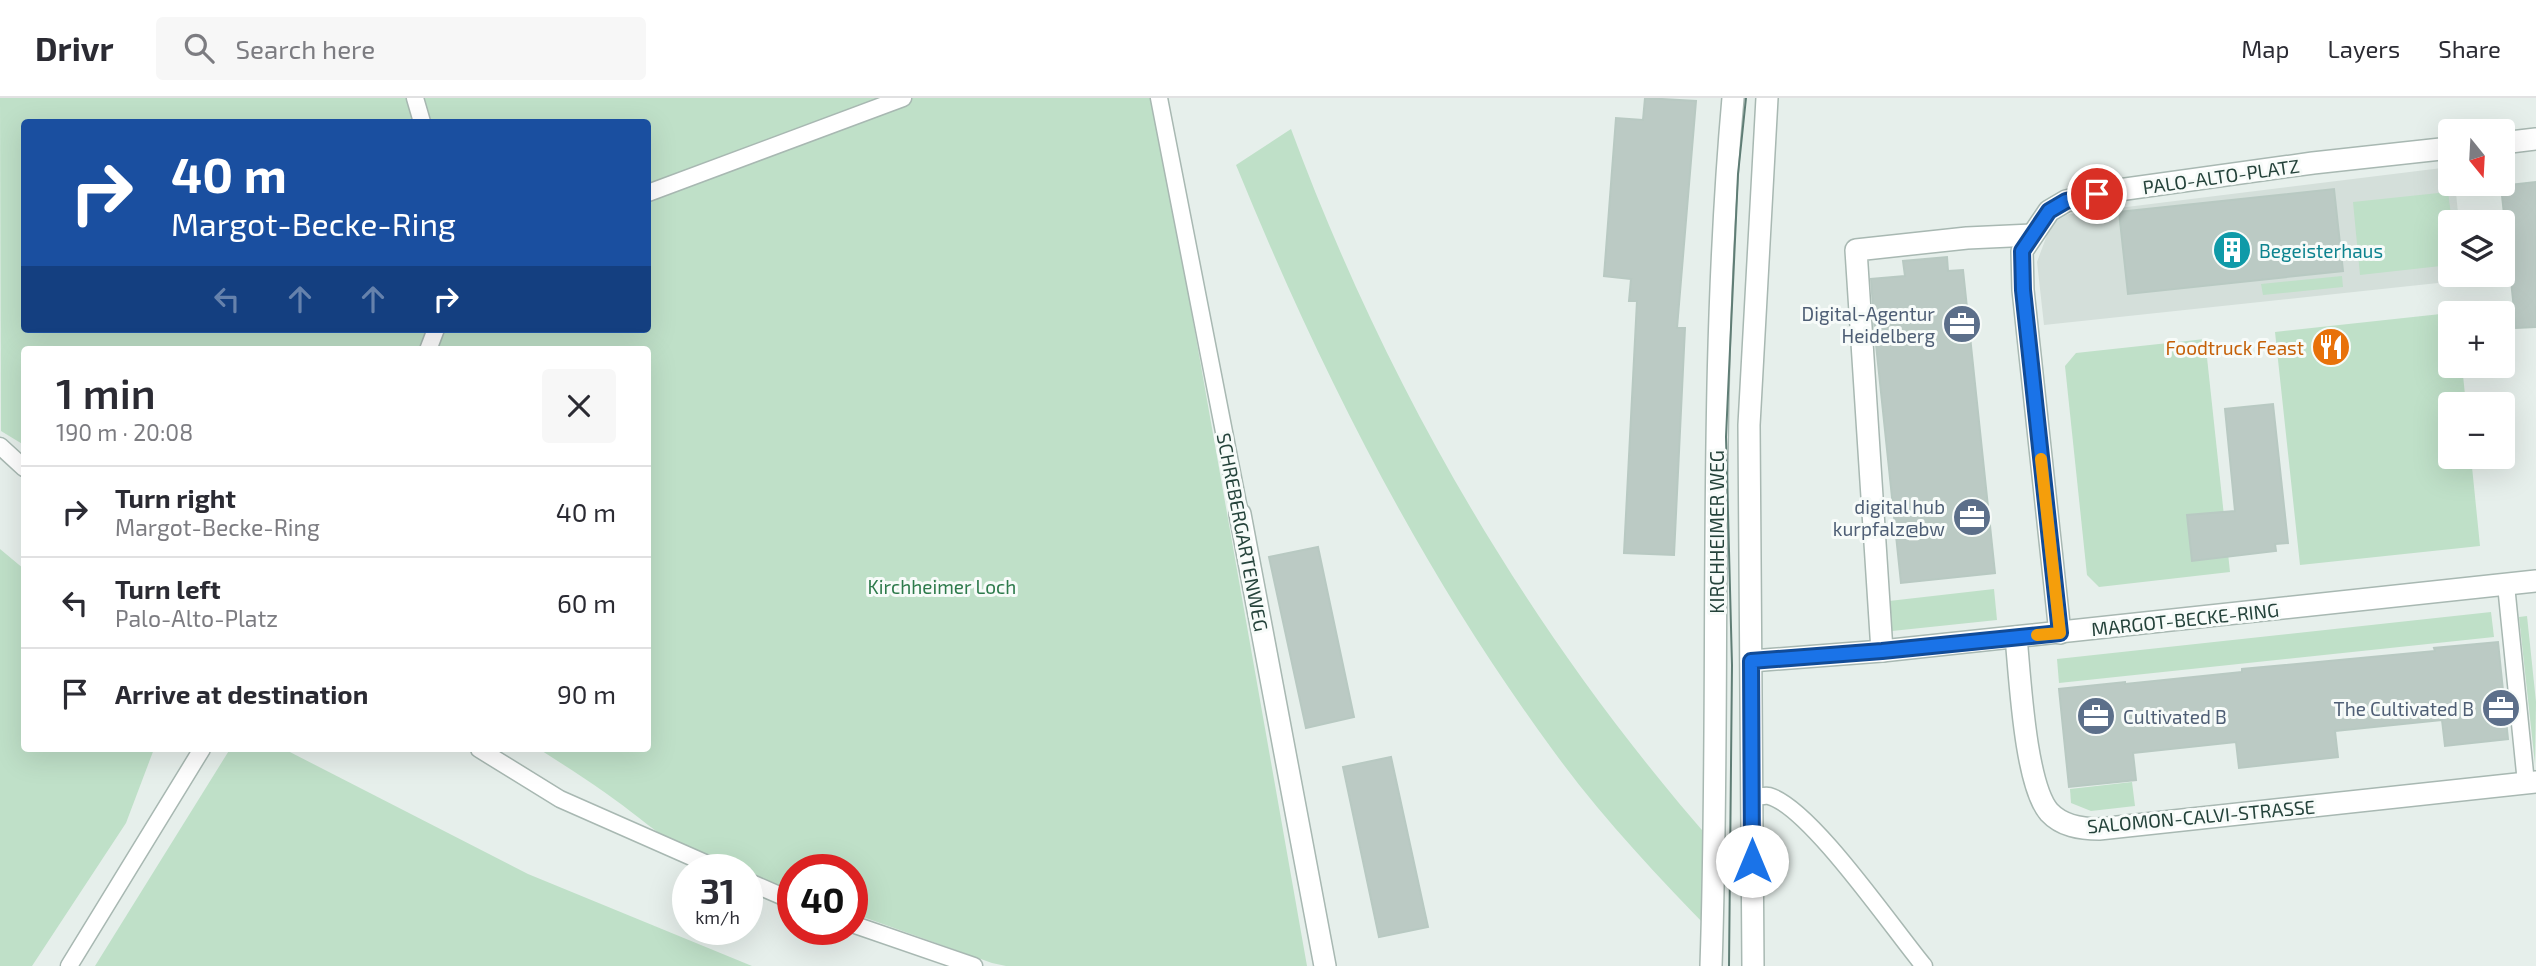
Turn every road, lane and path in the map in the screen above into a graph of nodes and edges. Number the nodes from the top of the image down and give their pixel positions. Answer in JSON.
{"nodes":[{"id":1,"x":415,"y":98,"type":"edge"},
{"id":2,"x":903,"y":98,"type":"edge"},
{"id":3,"x":1159,"y":98,"type":"edge"},
{"id":4,"x":1733,"y":98,"type":"edge"},
{"id":5,"x":1767,"y":98,"type":"edge"},
{"id":6,"x":421,"y":119,"type":"edge"},
{"id":7,"x":2536,"y":139,"type":"edge"},
{"id":8,"x":2515,"y":141,"type":"edge"},
{"id":9,"x":2438,"y":149,"type":"edge"},
{"id":10,"x":651,"y":192,"type":"edge"},
{"id":11,"x":2032,"y":235,"type":"junction"},
{"id":12,"x":0,"y":446,"type":"edge"},
{"id":13,"x":21,"y":465,"type":"edge"},
{"id":14,"x":1240,"y":514,"type":"joint"},
{"id":15,"x":2536,"y":581,"type":"edge"},
{"id":16,"x":2506,"y":585,"type":"junction"},
{"id":17,"x":2060,"y":633,"type":"junction"},
{"id":18,"x":2015,"y":637,"type":"junction"},
{"id":19,"x":1882,"y":651,"type":"junction"},
{"id":20,"x":1751,"y":661,"type":"junction"},
{"id":21,"x":200,"y":752,"type":"edge"},
{"id":22,"x":484,"y":752,"type":"edge"},
{"id":23,"x":2531,"y":782,"type":"edge"},
{"id":24,"x":1753,"y":797,"type":"junction"},
{"id":25,"x":685,"y":854,"type":"edge"},
{"id":26,"x":868,"y":930,"type":"edge"},
{"id":27,"x":69,"y":966,"type":"edge"},
{"id":28,"x":974,"y":966,"type":"edge"},
{"id":29,"x":1325,"y":966,"type":"edge"},
{"id":30,"x":1711,"y":966,"type":"edge"},
{"id":31,"x":1753,"y":966,"type":"edge"},
{"id":32,"x":1924,"y":966,"type":"edge"}],
"edges":[{"from":1,"to":6,"type":"lane"},
{"from":2,"to":10,"type":"lane"},
{"from":3,"to":14,"type":"lane","name":"SCHREBERGARTENWEG"},
{"from":4,"to":30,"type":"street","name":"KIRCHHEIMER WEG"},
{"from":5,"to":20,"type":"street","name":"KIRCHHEIMER WEG"},
{"from":7,"to":8,"type":"street"},
{"from":9,"to":11,"type":"street","name":"PALO-ALTO-PLATZ"},
{"from":11,"to":17,"type":"street","name":"PALO-ALTO-PLATZ"},
{"from":11,"to":19,"type":"street"},
{"from":12,"to":13,"type":"lane"},
{"from":14,"to":29,"type":"street","name":"SCHREBERGARTENWEG"},
{"from":15,"to":16,"type":"street","name":"MARGOT-BECKE-RING"},
{"from":16,"to":17,"type":"street","name":"MARGOT-BECKE-RING"},
{"from":16,"to":23,"type":"lane"},
{"from":17,"to":18,"type":"street","name":"MARGOT-BECKE-RING"},
{"from":18,"to":19,"type":"street","name":"MARGOT-BECKE-RING"},
{"from":18,"to":23,"type":"street","name":"SALOMON-CALVI-STRASSE"},
{"from":19,"to":20,"type":"street","name":"MARGOT-BECKE-RING"},
{"from":20,"to":24,"type":"street","name":"KIRCHHEIMER WEG"},
{"from":21,"to":27,"type":"lane"},
{"from":22,"to":25,"type":"lane"},
{"from":24,"to":31,"type":"street","name":"KIRCHHEIMER WEG"},
{"from":24,"to":32,"type":"lane"},
{"from":26,"to":28,"type":"lane"}]}
